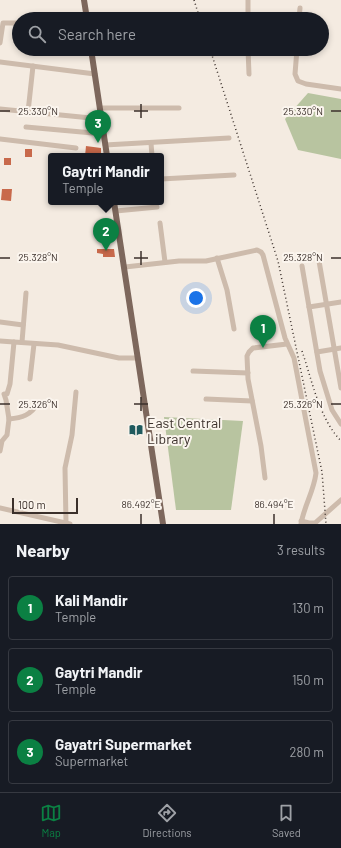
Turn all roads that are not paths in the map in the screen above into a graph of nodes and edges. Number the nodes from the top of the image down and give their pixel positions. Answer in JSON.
{"nodes":[{"id":1,"x":84,"y":0,"type":"edge"},
{"id":2,"x":248,"y":0,"type":"edge"},
{"id":3,"x":300,"y":8,"type":"dead end"},
{"id":4,"x":86,"y":12,"type":"edge"},
{"id":5,"x":248,"y":12,"type":"edge"},
{"id":6,"x":300,"y":12,"type":"edge"},
{"id":7,"x":12,"y":23,"type":"edge"},
{"id":8,"x":0,"y":43,"type":"edge"},
{"id":9,"x":92,"y":56,"type":"edge"},
{"id":10,"x":248,"y":56,"type":"edge"},
{"id":11,"x":296,"y":56,"type":"edge"},
{"id":12,"x":0,"y":62,"type":"edge"},
{"id":13,"x":33,"y":66,"type":"junction"},
{"id":14,"x":95,"y":74,"type":"junction"},
{"id":15,"x":249,"y":74,"type":"dead end"},
{"id":16,"x":341,"y":89,"type":"edge"},
{"id":17,"x":100,"y":108,"type":"junction"},
{"id":18,"x":179,"y":108,"type":"dead end"},
{"id":19,"x":0,"y":109,"type":"edge"},
{"id":20,"x":28,"y":112,"type":"junction"},
{"id":21,"x":102,"y":119,"type":"junction"},
{"id":22,"x":26,"y":127,"type":"dead end"},
{"id":23,"x":104,"y":134,"type":"junction"},
{"id":24,"x":229,"y":138,"type":"dead end"},
{"id":25,"x":0,"y":140,"type":"edge"},
{"id":26,"x":151,"y":142,"type":"junction"},
{"id":27,"x":106,"y":145,"type":"junction"},
{"id":28,"x":76,"y":148,"type":"dead end"},
{"id":29,"x":107,"y":153,"type":"edge"},
{"id":30,"x":152,"y":153,"type":"edge"},
{"id":31,"x":234,"y":175,"type":"dead end"},
{"id":32,"x":164,"y":179,"type":"edge"},
{"id":33,"x":115,"y":205,"type":"edge"},
{"id":34,"x":157,"y":207,"type":"dead end"},
{"id":35,"x":116,"y":211,"type":"junction"},
{"id":36,"x":160,"y":223,"type":"dead end"},
{"id":37,"x":217,"y":258,"type":"junction"},
{"id":38,"x":319,"y":261,"type":"dead end"},
{"id":39,"x":165,"y":262,"type":"junction"},
{"id":40,"x":302,"y":266,"type":"dead end"},
{"id":41,"x":125,"y":267,"type":"junction"},
{"id":42,"x":26,"y":294,"type":"dead end"},
{"id":43,"x":341,"y":302,"type":"edge"},
{"id":44,"x":327,"y":304,"type":"junction"},
{"id":45,"x":309,"y":307,"type":"junction"},
{"id":46,"x":0,"y":322,"type":"edge"},
{"id":47,"x":23,"y":324,"type":"junction"},
{"id":48,"x":234,"y":329,"type":"dead end"},
{"id":49,"x":0,"y":342,"type":"edge"},
{"id":50,"x":14,"y":342,"type":"junction"},
{"id":51,"x":22,"y":342,"type":"junction"},
{"id":52,"x":34,"y":344,"type":"junction"},
{"id":53,"x":287,"y":344,"type":"junction"},
{"id":54,"x":341,"y":348,"type":"edge"},
{"id":55,"x":334,"y":349,"type":"junction"},
{"id":56,"x":317,"y":352,"type":"junction"},
{"id":57,"x":138,"y":358,"type":"junction"},
{"id":58,"x":193,"y":371,"type":"dead end"},
{"id":59,"x":248,"y":373,"type":"junction"},
{"id":60,"x":30,"y":379,"type":"dead end"},
{"id":61,"x":341,"y":388,"type":"edge"},
{"id":62,"x":76,"y":392,"type":"dead end"},
{"id":63,"x":2,"y":394,"type":"edge"},
{"id":64,"x":206,"y":399,"type":"dead end"},
{"id":65,"x":252,"y":401,"type":"junction"},
{"id":66,"x":38,"y":403,"type":"dead end"},
{"id":67,"x":9,"y":419,"type":"junction"},
{"id":68,"x":341,"y":424,"type":"edge"},
{"id":69,"x":0,"y":451,"type":"edge"},
{"id":70,"x":265,"y":478,"type":"dead end"},
{"id":71,"x":341,"y":500,"type":"edge"},
{"id":72,"x":0,"y":508,"type":"edge"},
{"id":73,"x":301,"y":523,"type":"edge"},
{"id":74,"x":68,"y":524,"type":"edge"},
{"id":75,"x":163,"y":524,"type":"edge"}],
"edges":[{"from":1,"to":4,"type":"main road"},
{"from":2,"to":5,"type":"street"},
{"from":3,"to":6,"type":"street"},
{"from":7,"to":8,"type":"street"},
{"from":9,"to":14,"type":"main road"},
{"from":10,"to":15,"type":"street"},
{"from":11,"to":16,"type":"street"},
{"from":12,"to":13,"type":"street"},
{"from":13,"to":14,"type":"street"},
{"from":13,"to":20,"type":"street"},
{"from":14,"to":17,"type":"main road"},
{"from":17,"to":18,"type":"street"},
{"from":17,"to":21,"type":"main road"},
{"from":19,"to":20,"type":"street"},
{"from":20,"to":21,"type":"street"},
{"from":21,"to":23,"type":"main road"},
{"from":22,"to":23,"type":"street"},
{"from":23,"to":27,"type":"main road"},
{"from":24,"to":26,"type":"street"},
{"from":25,"to":28,"type":"street"},
{"from":26,"to":27,"type":"street"},
{"from":26,"to":30,"type":"street"},
{"from":27,"to":29,"type":"main road"},
{"from":31,"to":32,"type":"street"},
{"from":33,"to":35,"type":"main road"},
{"from":34,"to":35,"type":"street"},
{"from":35,"to":41,"type":"main road"},
{"from":36,"to":39,"type":"street"},
{"from":37,"to":39,"type":"street"},
{"from":37,"to":48,"type":"street"},
{"from":37,"to":53,"type":"street"},
{"from":38,"to":44,"type":"street"},
{"from":39,"to":41,"type":"street"},
{"from":40,"to":45,"type":"street"},
{"from":41,"to":57,"type":"main road"},
{"from":42,"to":47,"type":"street"},
{"from":43,"to":44,"type":"street"},
{"from":44,"to":45,"type":"street"},
{"from":44,"to":55,"type":"street"},
{"from":45,"to":56,"type":"street"},
{"from":46,"to":47,"type":"street"},
{"from":47,"to":51,"type":"street"},
{"from":49,"to":50,"type":"street"},
{"from":50,"to":51,"type":"street"},
{"from":50,"to":63,"type":"street"},
{"from":51,"to":52,"type":"street"},
{"from":52,"to":57,"type":"street"},
{"from":52,"to":60,"type":"street"},
{"from":53,"to":59,"type":"street"},
{"from":53,"to":73,"type":"street"},
{"from":54,"to":55,"type":"street"},
{"from":55,"to":56,"type":"street"},
{"from":55,"to":61,"type":"street"},
{"from":56,"to":68,"type":"street"},
{"from":57,"to":75,"type":"main road"},
{"from":58,"to":59,"type":"street"},
{"from":59,"to":65,"type":"street"},
{"from":62,"to":74,"type":"street"},
{"from":63,"to":67,"type":"street"},
{"from":64,"to":65,"type":"street"},
{"from":65,"to":70,"type":"street"},
{"from":66,"to":67,"type":"street"},
{"from":67,"to":69,"type":"street"},
{"from":71,"to":73,"type":"street"},
{"from":72,"to":74,"type":"street"}]}
